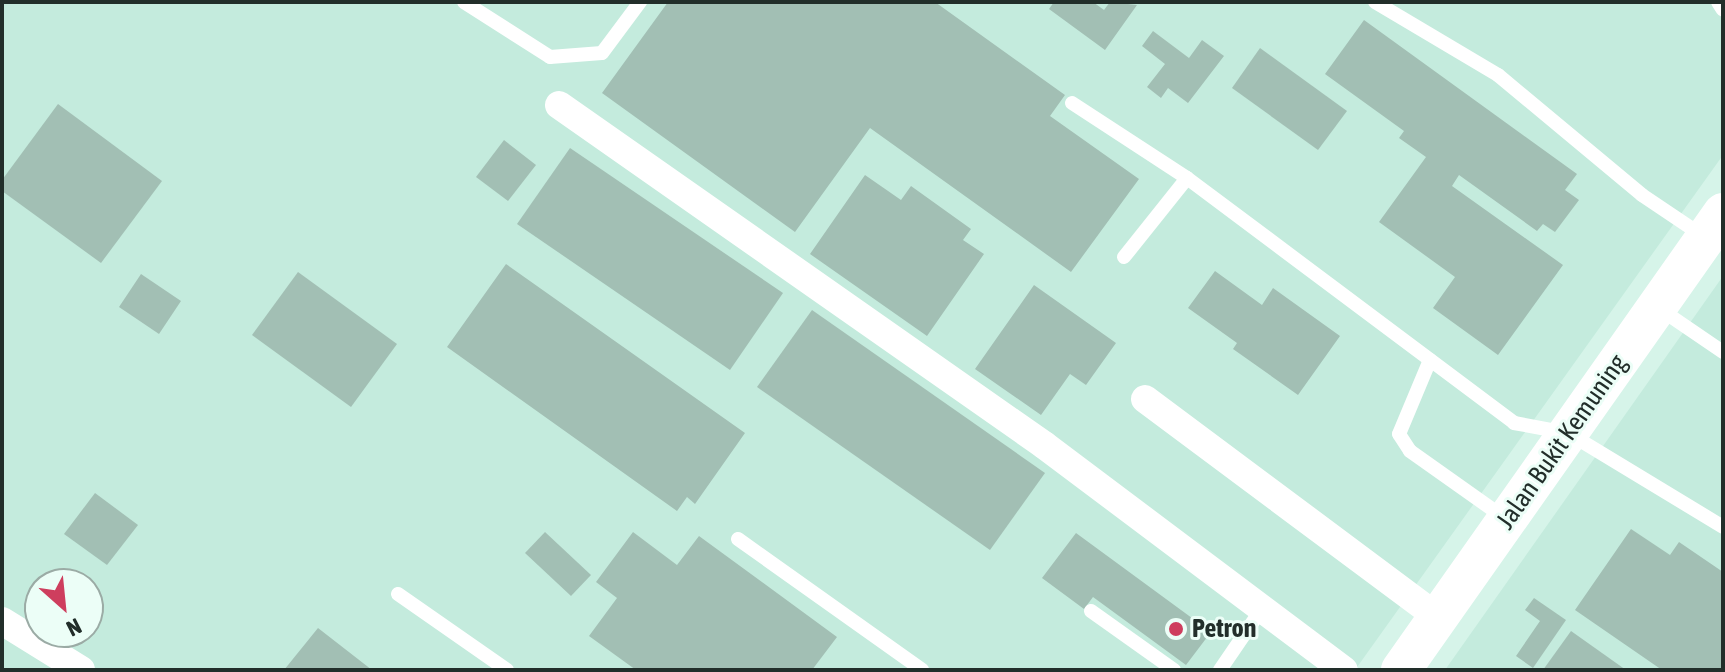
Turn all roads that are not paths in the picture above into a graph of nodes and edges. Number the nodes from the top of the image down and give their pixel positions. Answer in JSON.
{"nodes":[{"id":1,"x":464,"y":2,"type":"edge"},
{"id":2,"x":640,"y":2,"type":"edge"},
{"id":3,"x":1375,"y":2,"type":"edge"},
{"id":4,"x":1718,"y":2,"type":"edge"},
{"id":5,"x":1723,"y":10,"type":"edge"},
{"id":6,"x":1072,"y":103,"type":"dead end"},
{"id":7,"x":559,"y":105,"type":"dead end"},
{"id":8,"x":1187,"y":178,"type":"junction"},
{"id":9,"x":1714,"y":226,"type":"edge"},
{"id":10,"x":1124,"y":257,"type":"dead end"},
{"id":11,"x":1657,"y":307,"type":"junction"},
{"id":12,"x":1723,"y":352,"type":"edge"},
{"id":13,"x":1430,"y":360,"type":"junction"},
{"id":14,"x":1145,"y":399,"type":"dead end"},
{"id":15,"x":1568,"y":433,"type":"junction"},
{"id":16,"x":1507,"y":520,"type":"junction"},
{"id":17,"x":1723,"y":527,"type":"edge"},
{"id":18,"x":738,"y":539,"type":"dead end"},
{"id":19,"x":398,"y":594,"type":"dead end"},
{"id":20,"x":1261,"y":610,"type":"junction"},
{"id":21,"x":1091,"y":611,"type":"dead end"},
{"id":22,"x":1438,"y":617,"type":"junction"},
{"id":23,"x":2,"y":621,"type":"edge"},
{"id":24,"x":1406,"y":668,"type":"edge"},
{"id":25,"x":81,"y":670,"type":"edge"},
{"id":26,"x":507,"y":670,"type":"edge"},
{"id":27,"x":922,"y":670,"type":"edge"},
{"id":28,"x":1174,"y":670,"type":"edge"},
{"id":29,"x":1220,"y":670,"type":"edge"},
{"id":30,"x":1344,"y":670,"type":"edge"}],
"edges":[{"from":1,"to":2,"type":"lane"},
{"from":3,"to":9,"type":"lane"},
{"from":4,"to":5,"type":"lane"},
{"from":6,"to":8,"type":"lane"},
{"from":7,"to":20,"type":"street"},
{"from":8,"to":10,"type":"lane"},
{"from":8,"to":13,"type":"lane"},
{"from":9,"to":11,"type":"main road","name":"Jalan Bukit Kemuning"},
{"from":11,"to":12,"type":"lane"},
{"from":11,"to":15,"type":"main road","name":"Jalan Bukit Kemuning"},
{"from":13,"to":15,"type":"lane"},
{"from":13,"to":16,"type":"lane"},
{"from":14,"to":22,"type":"street"},
{"from":15,"to":16,"type":"main road","name":"Jalan Bukit Kemuning"},
{"from":15,"to":17,"type":"lane"},
{"from":16,"to":22,"type":"main road","name":"Jalan Bukit Kemuning"},
{"from":18,"to":27,"type":"lane"},
{"from":19,"to":26,"type":"lane"},
{"from":20,"to":29,"type":"lane"},
{"from":20,"to":30,"type":"street"},
{"from":21,"to":28,"type":"lane"},
{"from":22,"to":24,"type":"main road","name":"Jalan Bukit Kemuning"},
{"from":23,"to":25,"type":"street"}]}
